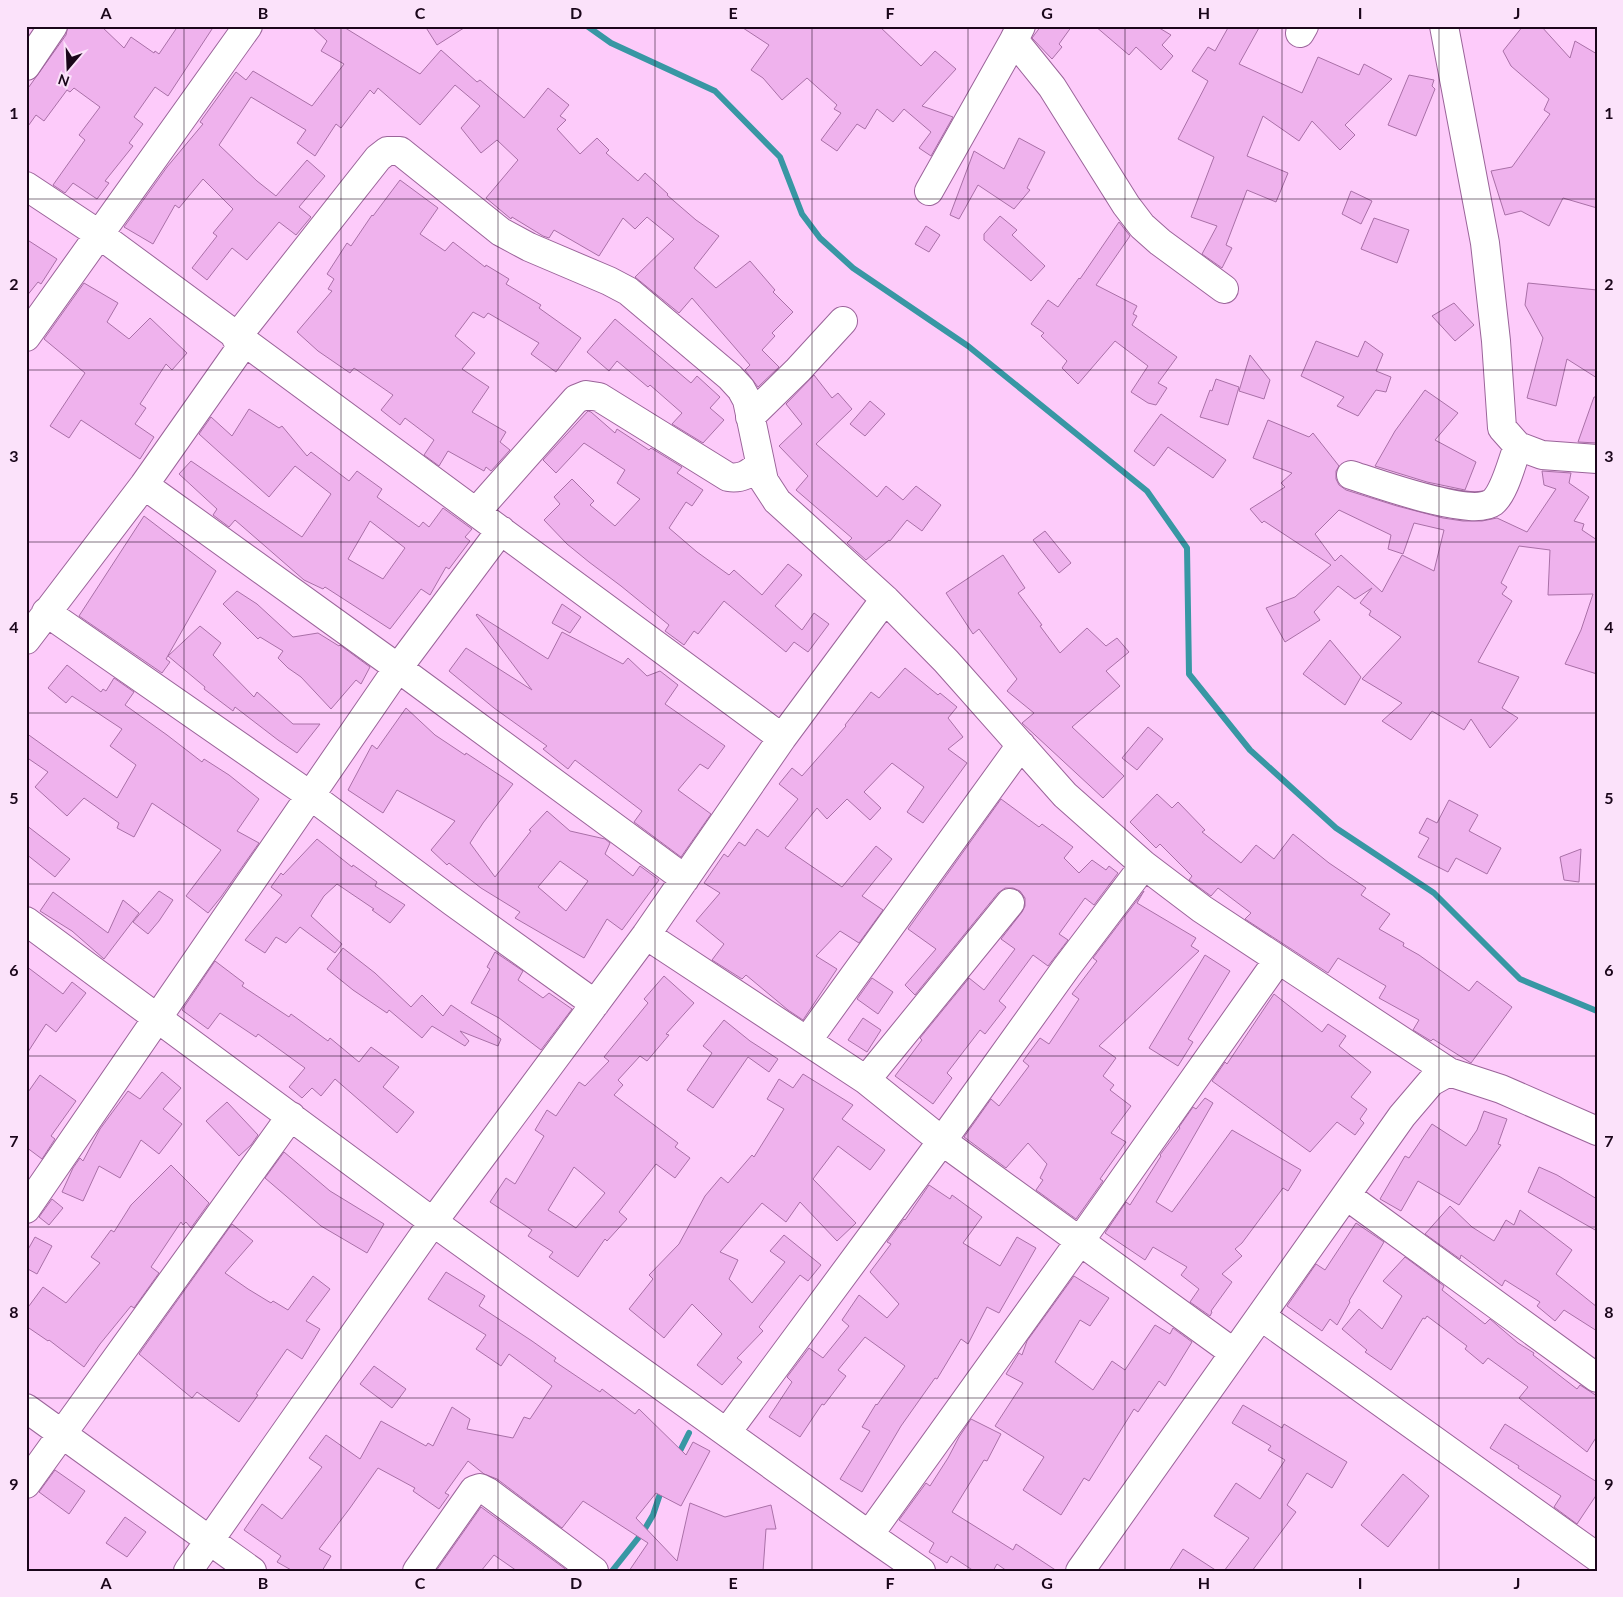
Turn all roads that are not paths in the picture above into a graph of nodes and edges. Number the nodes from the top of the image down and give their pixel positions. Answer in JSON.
{"nodes":[{"id":1,"x":53,"y":26,"type":"edge"},
{"id":2,"x":248,"y":26,"type":"edge"},
{"id":3,"x":1444,"y":26,"type":"edge"},
{"id":4,"x":1018,"y":33,"type":"edge"},
{"id":5,"x":26,"y":66,"type":"edge"},
{"id":6,"x":26,"y":186,"type":"edge"},
{"id":7,"x":928,"y":191,"type":"dead end"},
{"id":8,"x":100,"y":236,"type":"junction"},
{"id":9,"x":1224,"y":289,"type":"dead end"},
{"id":10,"x":843,"y":321,"type":"dead end"},
{"id":11,"x":26,"y":337,"type":"edge"},
{"id":12,"x":240,"y":341,"type":"junction"},
{"id":13,"x":750,"y":417,"type":"junction"},
{"id":14,"x":1518,"y":446,"type":"junction"},
{"id":15,"x":1597,"y":459,"type":"edge"},
{"id":16,"x":759,"y":465,"type":"junction"},
{"id":17,"x":1351,"y":475,"type":"dead end"},
{"id":18,"x":144,"y":486,"type":"junction"},
{"id":19,"x":476,"y":512,"type":"junction"},
{"id":20,"x":501,"y":530,"type":"junction"},
{"id":21,"x":885,"y":599,"type":"junction"},
{"id":22,"x":46,"y":612,"type":"junction"},
{"id":23,"x":26,"y":640,"type":"edge"},
{"id":24,"x":398,"y":668,"type":"junction"},
{"id":25,"x":782,"y":738,"type":"junction"},
{"id":26,"x":1021,"y":745,"type":"junction"},
{"id":27,"x":310,"y":796,"type":"junction"},
{"id":28,"x":1144,"y":865,"type":"junction"},
{"id":29,"x":685,"y":879,"type":"junction"},
{"id":30,"x":1010,"y":903,"type":"dead end"},
{"id":31,"x":31,"y":934,"type":"edge"},
{"id":32,"x":646,"y":935,"type":"junction"},
{"id":33,"x":1278,"y":960,"type":"junction"},
{"id":34,"x":595,"y":1004,"type":"junction"},
{"id":35,"x":157,"y":1018,"type":"junction"},
{"id":36,"x":807,"y":1041,"type":"junction"},
{"id":37,"x":1449,"y":1072,"type":"junction"},
{"id":38,"x":866,"y":1080,"type":"junction"},
{"id":39,"x":291,"y":1116,"type":"junction"},
{"id":40,"x":1597,"y":1131,"type":"edge"},
{"id":41,"x":942,"y":1141,"type":"junction"},
{"id":42,"x":1347,"y":1196,"type":"junction"},
{"id":43,"x":26,"y":1209,"type":"edge"},
{"id":44,"x":433,"y":1222,"type":"junction"},
{"id":45,"x":1080,"y":1241,"type":"junction"},
{"id":46,"x":1262,"y":1317,"type":"junction"},
{"id":47,"x":1234,"y":1353,"type":"junction"},
{"id":48,"x":1597,"y":1378,"type":"edge"},
{"id":49,"x":26,"y":1408,"type":"edge"},
{"id":50,"x":727,"y":1432,"type":"junction"},
{"id":51,"x":63,"y":1434,"type":"junction"},
{"id":52,"x":26,"y":1484,"type":"edge"},
{"id":53,"x":869,"y":1535,"type":"junction"},
{"id":54,"x":209,"y":1540,"type":"junction"},
{"id":55,"x":1597,"y":1556,"type":"edge"},
{"id":56,"x":188,"y":1571,"type":"edge"},
{"id":57,"x":252,"y":1571,"type":"edge"},
{"id":58,"x":417,"y":1571,"type":"edge"},
{"id":59,"x":594,"y":1571,"type":"edge"},
{"id":60,"x":921,"y":1571,"type":"edge"},
{"id":61,"x":1080,"y":1571,"type":"edge"}],
"edges":[{"from":1,"to":5,"type":"street"},
{"from":2,"to":8,"type":"street"},
{"from":3,"to":14,"type":"street"},
{"from":4,"to":7,"type":"street"},
{"from":4,"to":9,"type":"street"},
{"from":6,"to":8,"type":"street"},
{"from":8,"to":11,"type":"street"},
{"from":8,"to":12,"type":"street"},
{"from":10,"to":13,"type":"street"},
{"from":12,"to":13,"type":"street"},
{"from":12,"to":18,"type":"street"},
{"from":12,"to":19,"type":"street"},
{"from":13,"to":16,"type":"street"},
{"from":14,"to":15,"type":"street"},
{"from":14,"to":17,"type":"street"},
{"from":16,"to":19,"type":"street"},
{"from":16,"to":21,"type":"street"},
{"from":18,"to":22,"type":"street"},
{"from":18,"to":24,"type":"street"},
{"from":19,"to":20,"type":"street"},
{"from":20,"to":24,"type":"street"},
{"from":20,"to":25,"type":"street"},
{"from":21,"to":25,"type":"street"},
{"from":21,"to":26,"type":"street"},
{"from":22,"to":23,"type":"street"},
{"from":22,"to":27,"type":"street"},
{"from":24,"to":27,"type":"street"},
{"from":24,"to":29,"type":"street"},
{"from":25,"to":29,"type":"street"},
{"from":26,"to":28,"type":"street"},
{"from":26,"to":36,"type":"street"},
{"from":27,"to":34,"type":"street"},
{"from":27,"to":35,"type":"street"},
{"from":28,"to":33,"type":"street"},
{"from":28,"to":41,"type":"street"},
{"from":29,"to":32,"type":"street"},
{"from":30,"to":38,"type":"street"},
{"from":31,"to":35,"type":"street"},
{"from":32,"to":34,"type":"street"},
{"from":32,"to":36,"type":"street"},
{"from":33,"to":37,"type":"street"},
{"from":33,"to":45,"type":"street"},
{"from":34,"to":44,"type":"street"},
{"from":35,"to":39,"type":"street"},
{"from":35,"to":43,"type":"street"},
{"from":36,"to":38,"type":"street"},
{"from":37,"to":40,"type":"street"},
{"from":37,"to":42,"type":"street"},
{"from":38,"to":41,"type":"street"},
{"from":39,"to":44,"type":"street"},
{"from":39,"to":51,"type":"street"},
{"from":41,"to":45,"type":"street"},
{"from":41,"to":50,"type":"street"},
{"from":42,"to":46,"type":"street"},
{"from":42,"to":48,"type":"street"},
{"from":44,"to":50,"type":"street"},
{"from":44,"to":54,"type":"street"},
{"from":45,"to":47,"type":"street"},
{"from":45,"to":53,"type":"street"},
{"from":46,"to":47,"type":"street"},
{"from":46,"to":55,"type":"street"},
{"from":47,"to":61,"type":"street"},
{"from":49,"to":51,"type":"street"},
{"from":50,"to":53,"type":"street"},
{"from":51,"to":52,"type":"street"},
{"from":51,"to":54,"type":"street"},
{"from":53,"to":60,"type":"street"},
{"from":54,"to":56,"type":"street"},
{"from":54,"to":57,"type":"street"},
{"from":58,"to":59,"type":"street"}]}
